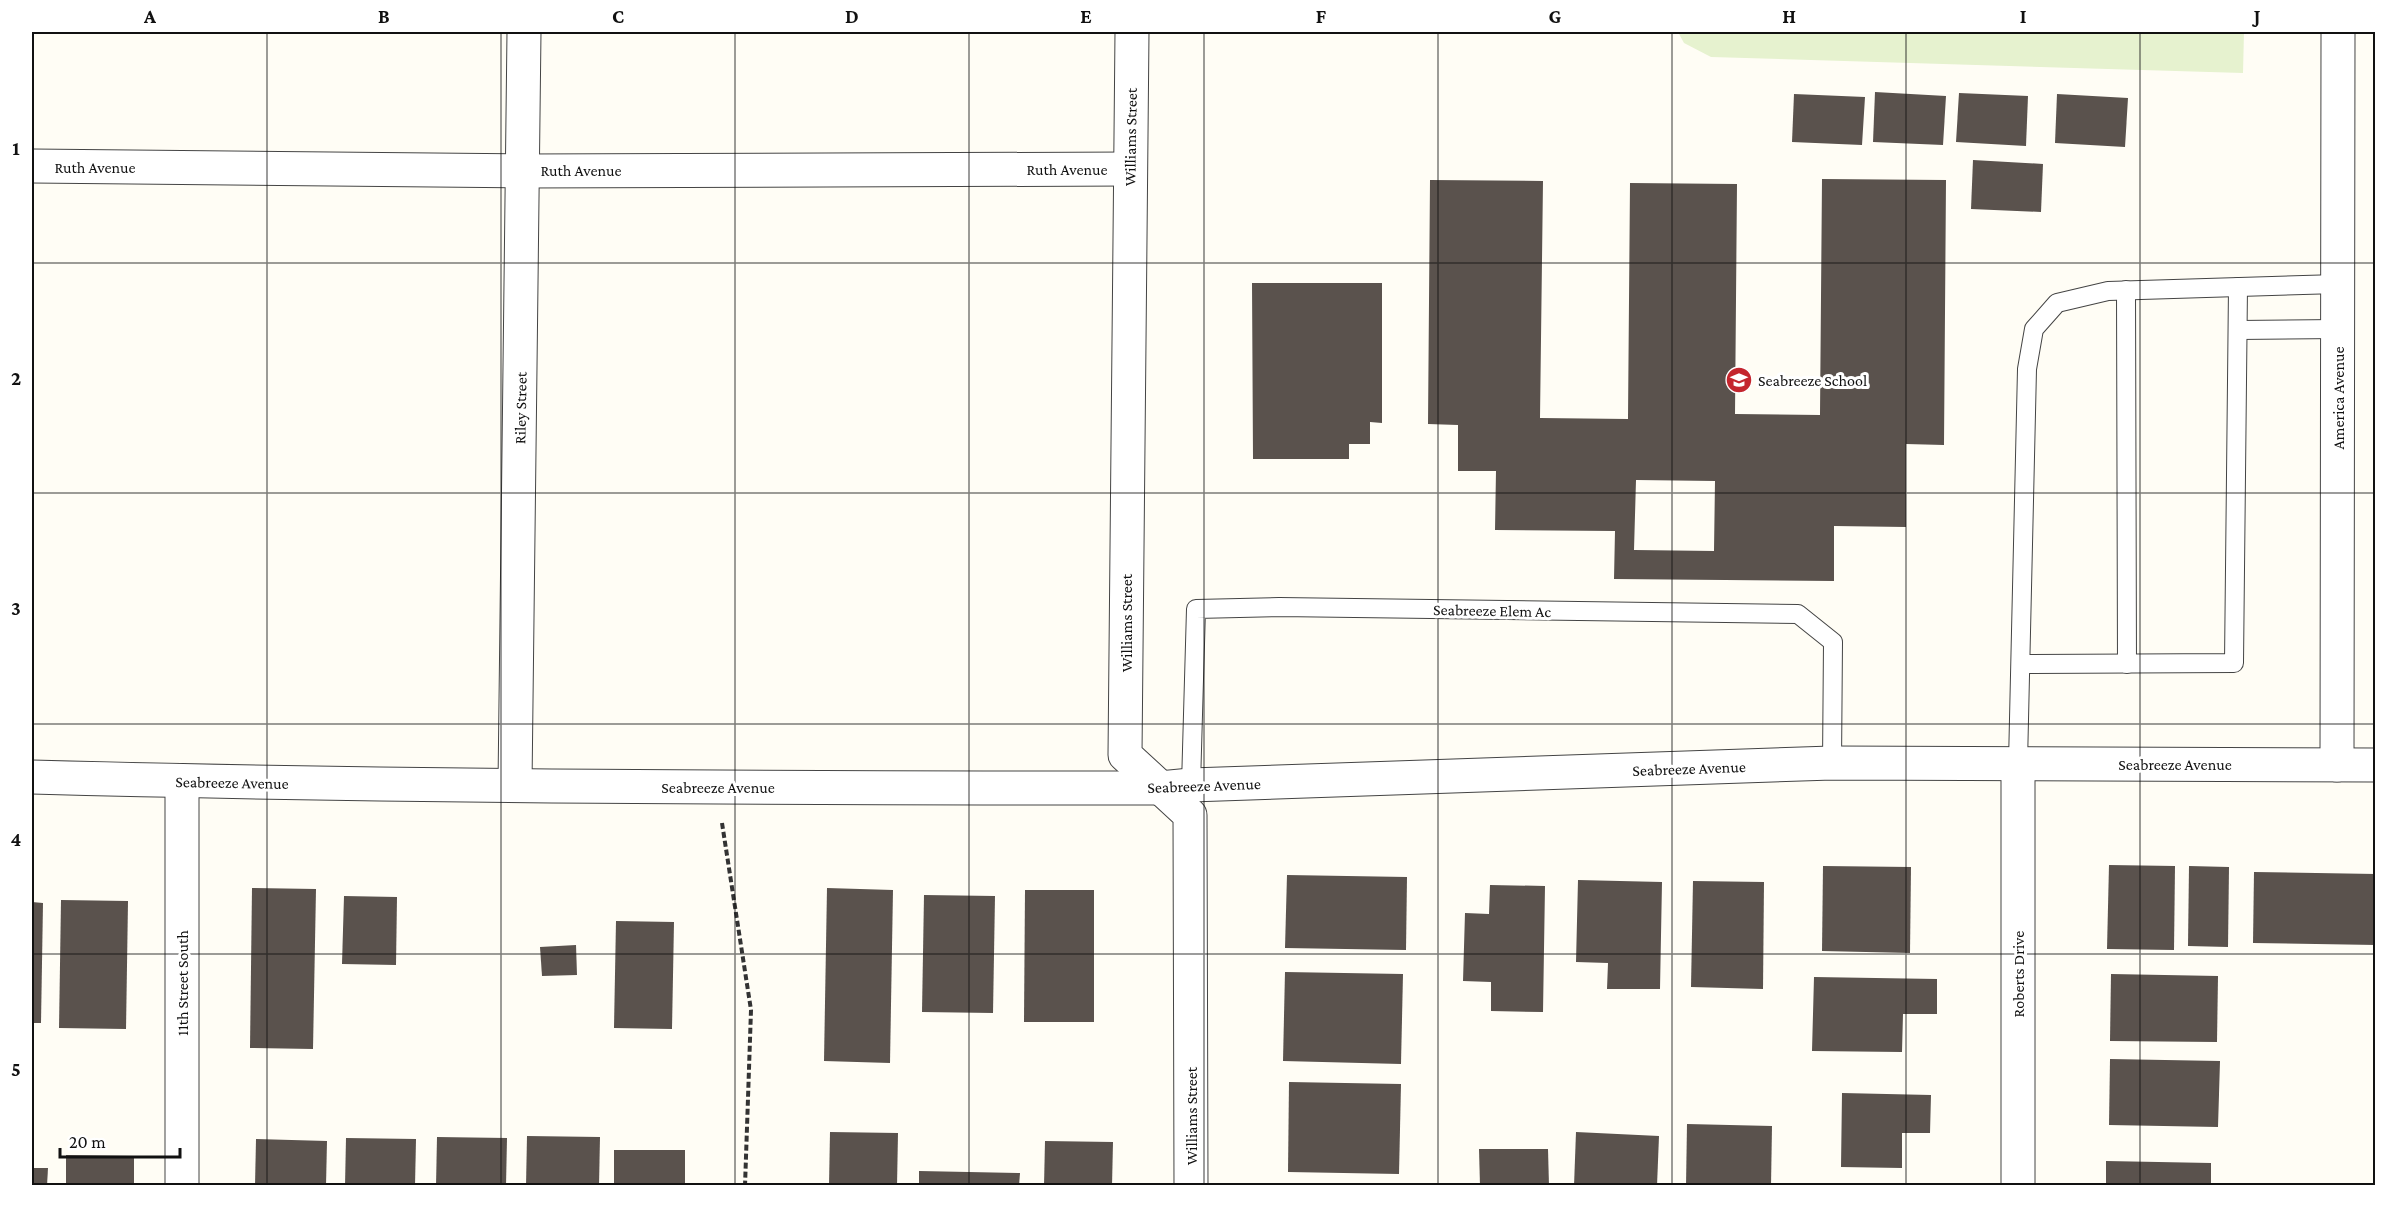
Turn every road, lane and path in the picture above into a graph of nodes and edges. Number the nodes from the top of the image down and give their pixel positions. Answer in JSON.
{"nodes":[{"id":1,"x":524,"y":32,"type":"edge"},
{"id":2,"x":1132,"y":32,"type":"edge"},
{"id":3,"x":2338,"y":32,"type":"edge"},
{"id":4,"x":32,"y":166,"type":"edge"},
{"id":5,"x":1130,"y":169,"type":"junction"},
{"id":6,"x":523,"y":171,"type":"junction"},
{"id":7,"x":2338,"y":284,"type":"junction"},
{"id":8,"x":2238,"y":287,"type":"junction"},
{"id":9,"x":2126,"y":290,"type":"junction"},
{"id":10,"x":2338,"y":329,"type":"junction"},
{"id":11,"x":2238,"y":330,"type":"junction"},
{"id":12,"x":2021,"y":664,"type":"junction"},
{"id":13,"x":2127,"y":664,"type":"junction"},
{"id":14,"x":2019,"y":763,"type":"junction"},
{"id":15,"x":1832,"y":764,"type":"junction"},
{"id":16,"x":2337,"y":765,"type":"junction"},
{"id":17,"x":2376,"y":765,"type":"edge"},
{"id":18,"x":32,"y":777,"type":"edge"},
{"id":19,"x":182,"y":781,"type":"junction"},
{"id":20,"x":515,"y":785,"type":"junction"},
{"id":21,"x":1176,"y":786,"type":"junction"},
{"id":22,"x":718,"y":788,"type":"junction"},
{"id":23,"x":182,"y":1185,"type":"edge"},
{"id":24,"x":746,"y":1185,"type":"edge"},
{"id":25,"x":1191,"y":1185,"type":"edge"},
{"id":26,"x":2018,"y":1185,"type":"edge"}],
"edges":[{"from":1,"to":6,"type":"street","name":"Riley Street"},
{"from":2,"to":5,"type":"street","name":"Williams Street"},
{"from":3,"to":7,"type":"street","name":"America Avenue"},
{"from":4,"to":6,"type":"street","name":"Ruth Avenue"},
{"from":5,"to":6,"type":"street","name":"Ruth Avenue"},
{"from":5,"to":21,"type":"street","name":"Williams Street"},
{"from":6,"to":20,"type":"street","name":"Riley Street"},
{"from":7,"to":8,"type":"lane"},
{"from":7,"to":10,"type":"street","name":"America Avenue"},
{"from":8,"to":9,"type":"lane"},
{"from":8,"to":11,"type":"lane"},
{"from":9,"to":12,"type":"lane"},
{"from":9,"to":13,"type":"lane"},
{"from":10,"to":11,"type":"lane"},
{"from":10,"to":16,"type":"street","name":"America Avenue"},
{"from":11,"to":13,"type":"lane"},
{"from":12,"to":13,"type":"lane"},
{"from":12,"to":14,"type":"lane"},
{"from":14,"to":15,"type":"street","name":"Seabreeze Avenue"},
{"from":14,"to":16,"type":"street","name":"Seabreeze Avenue"},
{"from":14,"to":26,"type":"street","name":"Roberts Drive"},
{"from":15,"to":21,"type":"street","name":"Seabreeze Avenue"},
{"from":15,"to":21,"type":"lane","name":"Seabreeze Elem Ac"},
{"from":16,"to":17,"type":"street","name":"Seabreeze Avenue"},
{"from":18,"to":19,"type":"street","name":"Seabreeze Avenue"},
{"from":19,"to":20,"type":"street","name":"Seabreeze Avenue"},
{"from":19,"to":23,"type":"street","name":"11th Street South"},
{"from":20,"to":22,"type":"street","name":"Seabreeze Avenue"},
{"from":21,"to":22,"type":"street","name":"Seabreeze Avenue"},
{"from":21,"to":25,"type":"street","name":"Williams Street"},
{"from":22,"to":24,"type":"path"}]}
